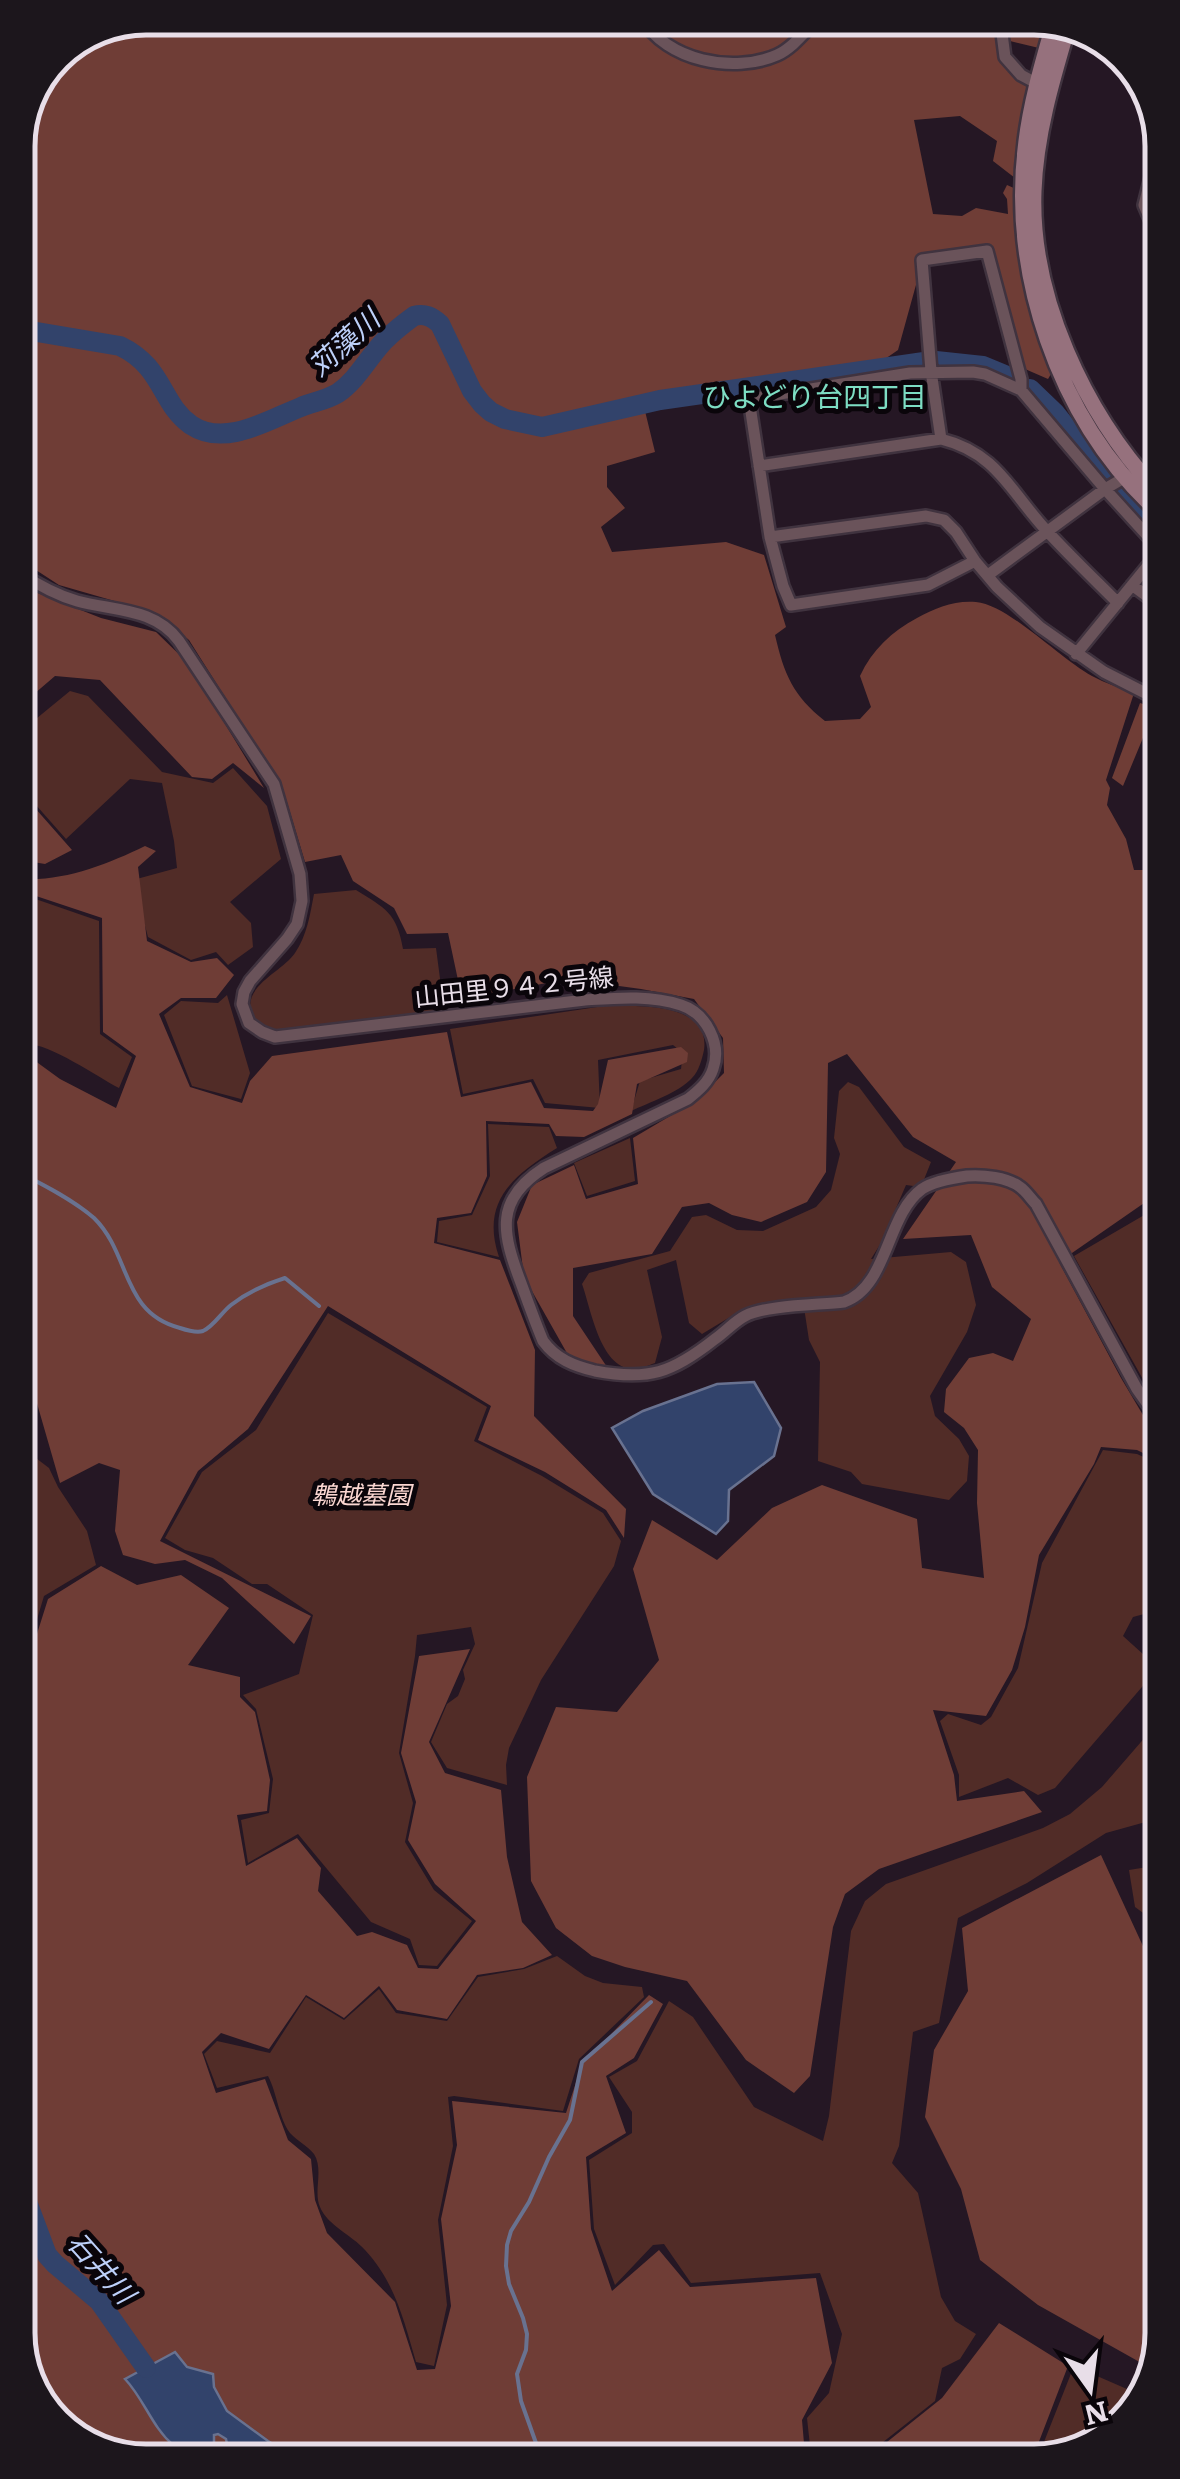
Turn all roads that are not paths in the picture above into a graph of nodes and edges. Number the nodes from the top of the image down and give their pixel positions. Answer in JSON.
{"nodes":[{"id":1,"x":655,"y":35,"type":"edge"},
{"id":2,"x":802,"y":35,"type":"edge"},
{"id":3,"x":1002,"y":35,"type":"edge"},
{"id":4,"x":1050,"y":36,"type":"edge"},
{"id":5,"x":1064,"y":39,"type":"edge"},
{"id":6,"x":1036,"y":83,"type":"junction"},
{"id":7,"x":930,"y":371,"type":"junction"},
{"id":8,"x":1021,"y":390,"type":"junction"},
{"id":9,"x":942,"y":439,"type":"junction"},
{"id":10,"x":759,"y":466,"type":"junction"},
{"id":11,"x":1131,"y":474,"type":"junction"},
{"id":12,"x":1145,"y":484,"type":"edge"},
{"id":13,"x":1105,"y":489,"type":"junction"},
{"id":14,"x":1145,"y":494,"type":"edge"},
{"id":15,"x":1047,"y":532,"type":"junction"},
{"id":16,"x":1145,"y":533,"type":"edge"},
{"id":17,"x":770,"y":537,"type":"junction"},
{"id":18,"x":975,"y":562,"type":"junction"},
{"id":19,"x":1145,"y":569,"type":"edge"},
{"id":20,"x":988,"y":576,"type":"junction"},
{"id":21,"x":35,"y":582,"type":"edge"},
{"id":22,"x":1132,"y":585,"type":"junction"},
{"id":23,"x":1145,"y":595,"type":"edge"},
{"id":24,"x":1118,"y":603,"type":"junction"},
{"id":25,"x":1076,"y":654,"type":"junction"},
{"id":26,"x":1145,"y":692,"type":"edge"},
{"id":27,"x":1145,"y":1401,"type":"edge"}],
"edges":[{"from":1,"to":2,"type":"street"},
{"from":3,"to":6,"type":"street"},
{"from":4,"to":6,"type":"street"},
{"from":5,"to":11,"type":"street"},
{"from":6,"to":11,"type":"street"},
{"from":7,"to":8,"type":"street"},
{"from":7,"to":8,"type":"street"},
{"from":7,"to":9,"type":"street"},
{"from":7,"to":10,"type":"street"},
{"from":8,"to":13,"type":"street"},
{"from":9,"to":10,"type":"street"},
{"from":9,"to":15,"type":"street"},
{"from":10,"to":17,"type":"street"},
{"from":11,"to":12,"type":"street"},
{"from":11,"to":13,"type":"street"},
{"from":11,"to":14,"type":"street"},
{"from":13,"to":15,"type":"street"},
{"from":13,"to":16,"type":"street"},
{"from":15,"to":20,"type":"street"},
{"from":15,"to":24,"type":"street"},
{"from":17,"to":18,"type":"street"},
{"from":17,"to":18,"type":"street"},
{"from":18,"to":20,"type":"street"},
{"from":19,"to":22,"type":"street"},
{"from":20,"to":25,"type":"street"},
{"from":21,"to":27,"type":"street","name":"山田里９４２号線"},
{"from":22,"to":23,"type":"street"},
{"from":22,"to":24,"type":"street"},
{"from":24,"to":25,"type":"street"},
{"from":25,"to":26,"type":"street"}]}
